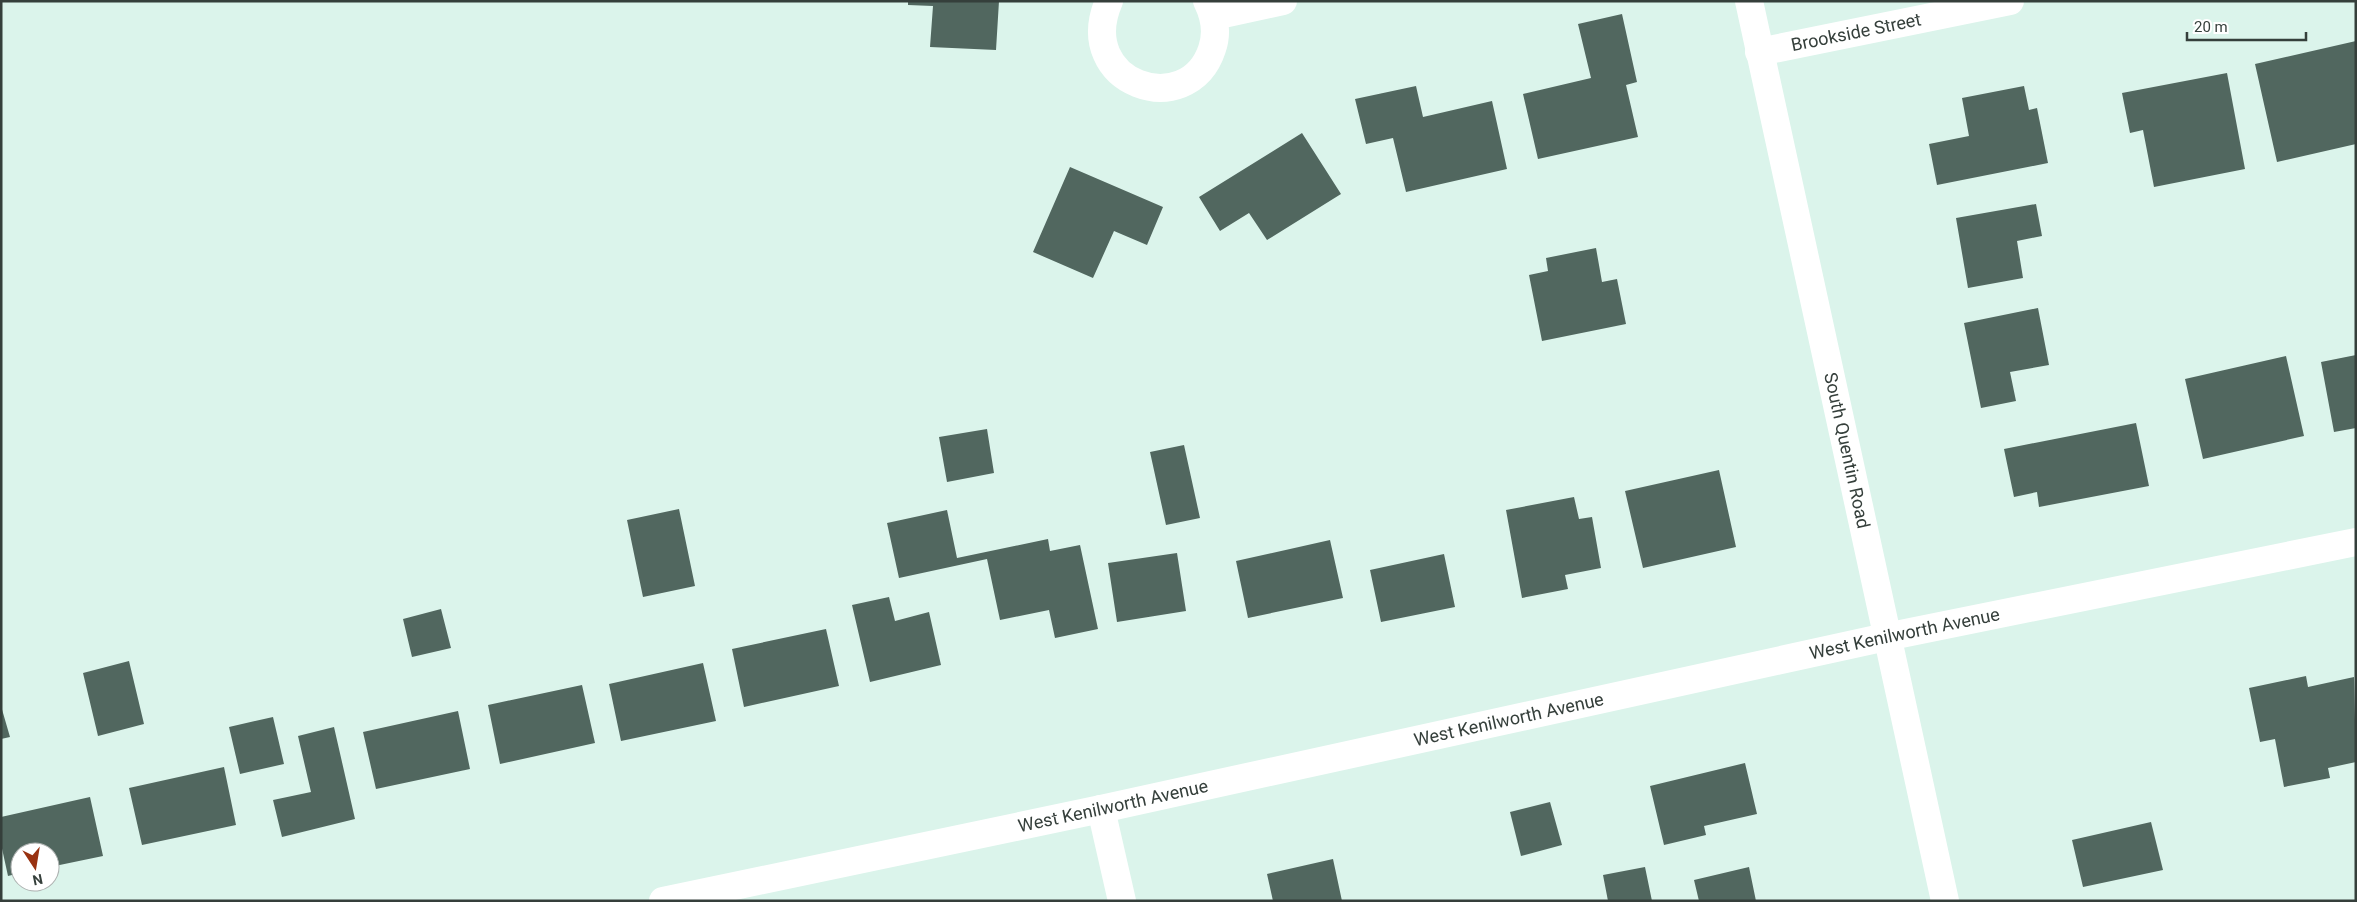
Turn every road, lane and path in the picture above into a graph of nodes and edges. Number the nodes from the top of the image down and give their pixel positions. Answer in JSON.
{"nodes":[{"id":1,"x":1109,"y":1,"type":"edge"},
{"id":2,"x":1283,"y":1,"type":"edge"},
{"id":3,"x":1749,"y":1,"type":"edge"},
{"id":4,"x":2010,"y":1,"type":"edge"},
{"id":5,"x":1211,"y":9,"type":"edge"},
{"id":6,"x":1759,"y":52,"type":"junction"},
{"id":7,"x":2356,"y":542,"type":"edge"},
{"id":8,"x":1886,"y":637,"type":"junction"},
{"id":9,"x":1101,"y":809,"type":"junction"},
{"id":10,"x":664,"y":901,"type":"edge"},
{"id":11,"x":1122,"y":901,"type":"edge"},
{"id":12,"x":1944,"y":901,"type":"edge"}],
"edges":[{"from":1,"to":5,"type":"street"},
{"from":2,"to":5,"type":"street"},
{"from":3,"to":6,"type":"street","name":"South Quentin Road"},
{"from":4,"to":6,"type":"street","name":"Brookside Street"},
{"from":6,"to":8,"type":"street","name":"South Quentin Road"},
{"from":7,"to":8,"type":"street","name":"West Kenilworth Avenue"},
{"from":8,"to":9,"type":"street","name":"West Kenilworth Avenue"},
{"from":8,"to":12,"type":"street","name":"South Quentin Road"},
{"from":9,"to":10,"type":"street","name":"West Kenilworth Avenue"},
{"from":9,"to":11,"type":"street"}]}
